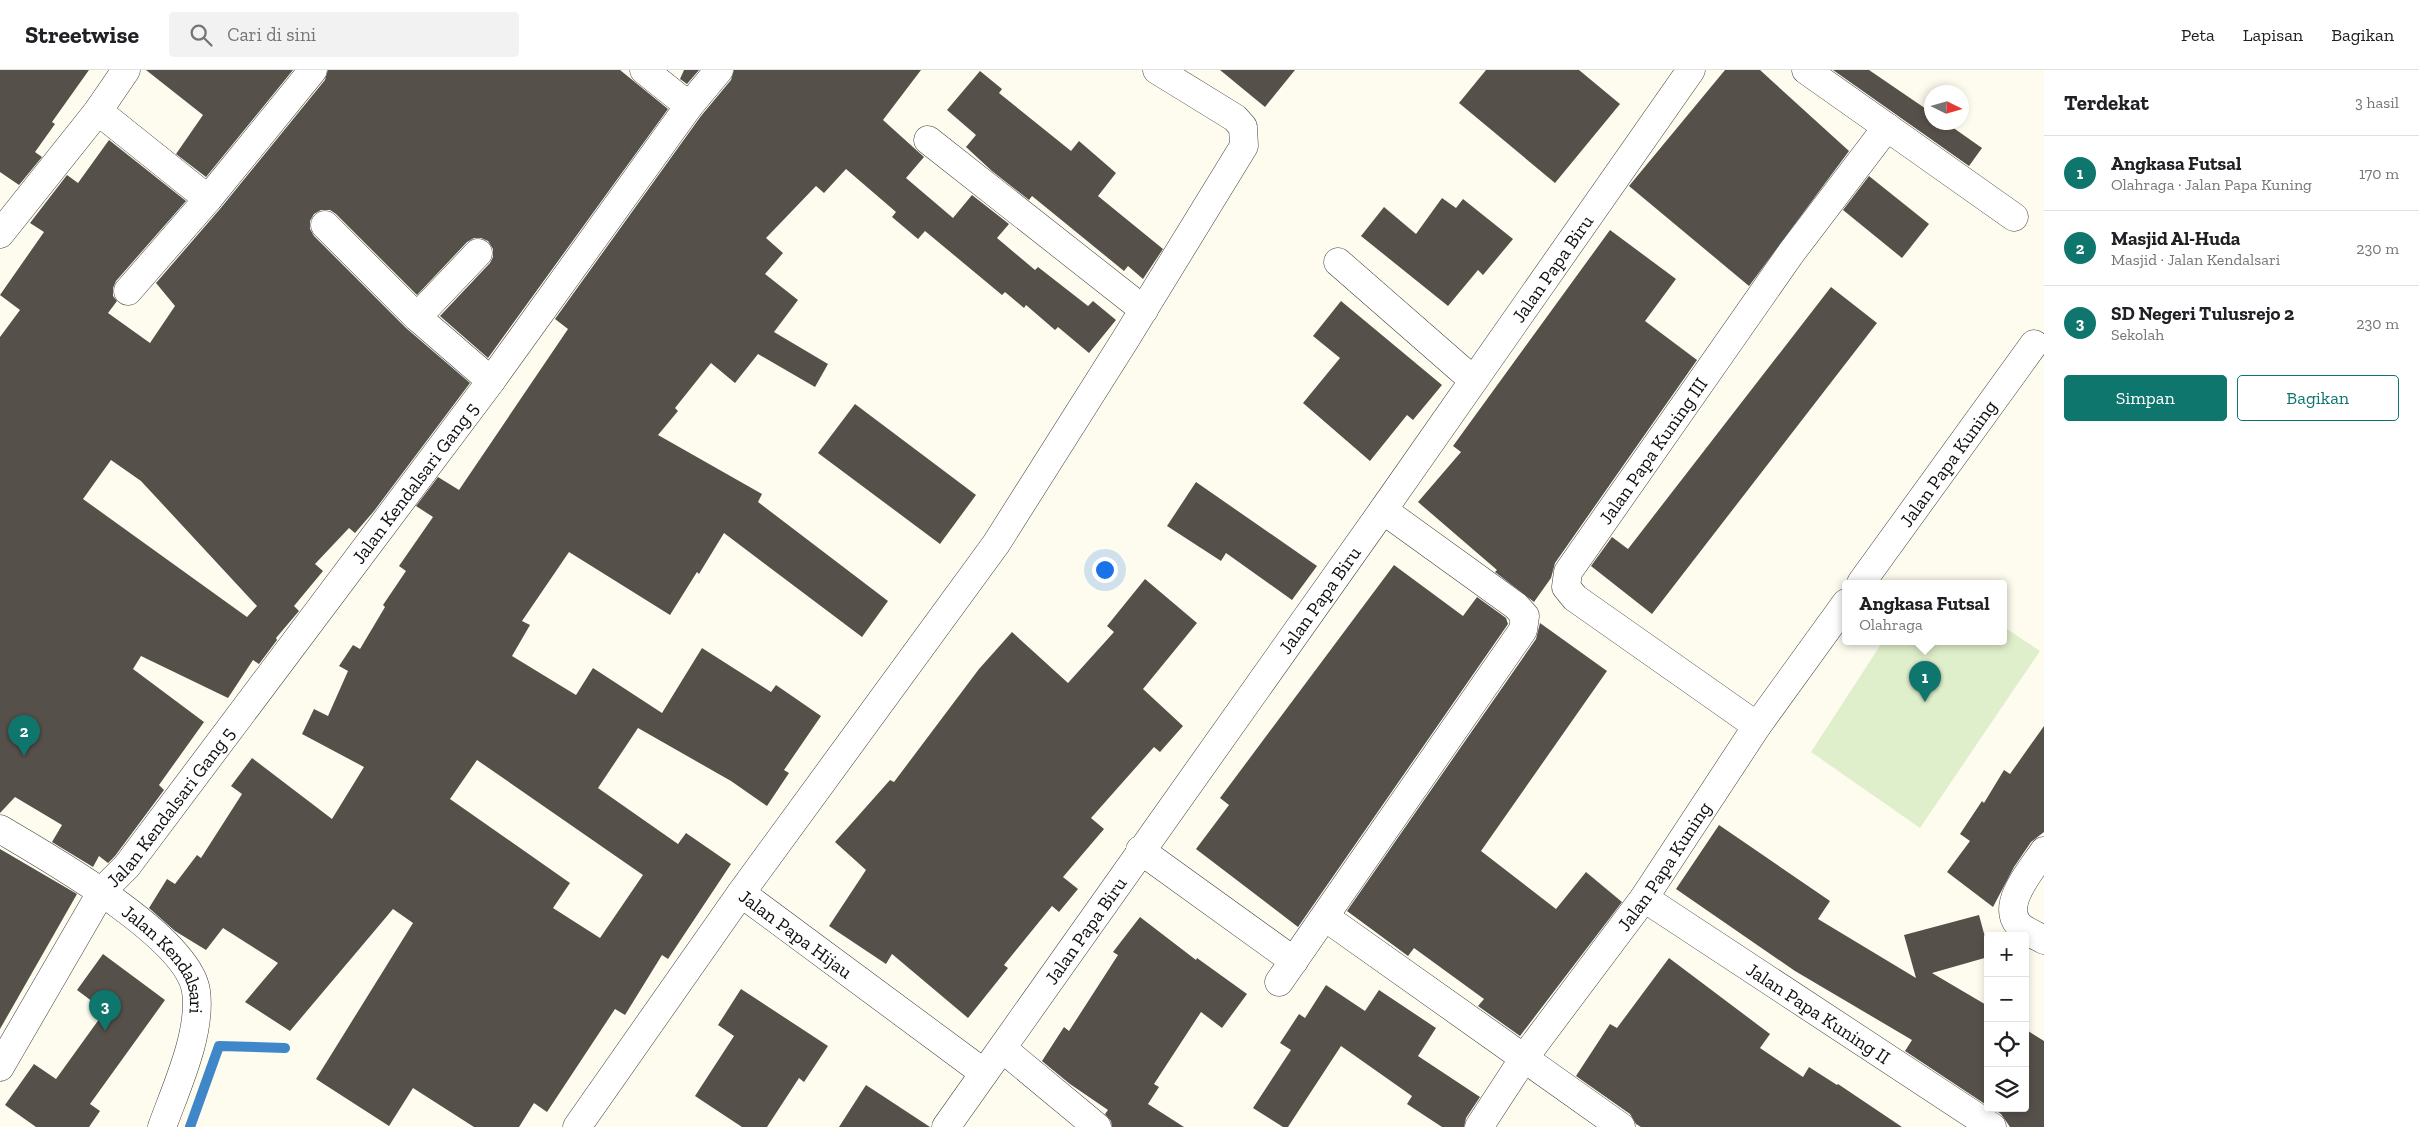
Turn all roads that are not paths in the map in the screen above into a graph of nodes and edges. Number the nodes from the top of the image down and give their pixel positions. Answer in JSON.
{"nodes":[{"id":1,"x":126,"y":70,"type":"edge"},
{"id":2,"x":313,"y":70,"type":"edge"},
{"id":3,"x":644,"y":70,"type":"edge"},
{"id":4,"x":719,"y":70,"type":"edge"},
{"id":5,"x":1157,"y":70,"type":"edge"},
{"id":6,"x":1691,"y":70,"type":"edge"},
{"id":7,"x":1806,"y":70,"type":"edge"},
{"id":8,"x":689,"y":106,"type":"junction"},
{"id":9,"x":98,"y":111,"type":"junction"},
{"id":10,"x":1887,"y":127,"type":"junction"},
{"id":11,"x":928,"y":140,"type":"dead end"},
{"id":12,"x":208,"y":199,"type":"junction"},
{"id":13,"x":2014,"y":217,"type":"dead end"},
{"id":14,"x":4,"y":218,"type":"edge"},
{"id":15,"x":325,"y":225,"type":"dead end"},
{"id":16,"x":478,"y":253,"type":"dead end"},
{"id":17,"x":1338,"y":262,"type":"dead end"},
{"id":18,"x":128,"y":291,"type":"dead end"},
{"id":19,"x":1144,"y":310,"type":"junction"},
{"id":20,"x":417,"y":318,"type":"junction"},
{"id":21,"x":2034,"y":344,"type":"dead end"},
{"id":22,"x":1473,"y":380,"type":"junction"},
{"id":23,"x":490,"y":381,"type":"junction"},
{"id":24,"x":1383,"y":510,"type":"junction"},
{"id":25,"x":1863,"y":580,"type":"edge"},
{"id":26,"x":1842,"y":609,"type":"edge"},
{"id":27,"x":1757,"y":726,"type":"junction"},
{"id":28,"x":0,"y":829,"type":"edge"},
{"id":29,"x":1140,"y":850,"type":"junction"},
{"id":30,"x":2044,"y":851,"type":"edge"},
{"id":31,"x":102,"y":891,"type":"junction"},
{"id":32,"x":741,"y":893,"type":"junction"},
{"id":33,"x":1644,"y":898,"type":"junction"},
{"id":34,"x":1324,"y":917,"type":"junction"},
{"id":35,"x":2044,"y":940,"type":"edge"},
{"id":36,"x":1003,"y":1049,"type":"junction"},
{"id":37,"x":1524,"y":1058,"type":"junction"},
{"id":38,"x":0,"y":1067,"type":"edge"},
{"id":39,"x":984,"y":1073,"type":"junction"},
{"id":40,"x":162,"y":1127,"type":"edge"},
{"id":41,"x":577,"y":1127,"type":"edge"},
{"id":42,"x":946,"y":1127,"type":"edge"},
{"id":43,"x":1097,"y":1127,"type":"edge"},
{"id":44,"x":1479,"y":1127,"type":"edge"},
{"id":45,"x":1621,"y":1127,"type":"edge"},
{"id":46,"x":1992,"y":1127,"type":"edge"}],
"edges":[{"from":1,"to":9,"type":"street"},
{"from":2,"to":12,"type":"street"},
{"from":3,"to":8,"type":"street"},
{"from":4,"to":8,"type":"street","name":"Jalan Kendalsari Gang 5"},
{"from":5,"to":19,"type":"street"},
{"from":6,"to":22,"type":"street","name":"Jalan Papa Biru"},
{"from":7,"to":10,"type":"street"},
{"from":8,"to":23,"type":"street","name":"Jalan Kendalsari Gang 5"},
{"from":9,"to":12,"type":"street"},
{"from":9,"to":14,"type":"street"},
{"from":10,"to":13,"type":"street"},
{"from":10,"to":27,"type":"street","name":"Jalan Papa Kuning III"},
{"from":11,"to":19,"type":"street"},
{"from":12,"to":18,"type":"street"},
{"from":15,"to":20,"type":"street"},
{"from":16,"to":20,"type":"street"},
{"from":17,"to":22,"type":"street"},
{"from":19,"to":32,"type":"street"},
{"from":20,"to":23,"type":"street"},
{"from":21,"to":25,"type":"street","name":"Jalan Papa Kuning"},
{"from":22,"to":24,"type":"street","name":"Jalan Papa Biru"},
{"from":23,"to":31,"type":"street","name":"Jalan Kendalsari Gang 5"},
{"from":24,"to":29,"type":"street","name":"Jalan Papa Biru"},
{"from":24,"to":34,"type":"street"},
{"from":26,"to":27,"type":"street","name":"Jalan Papa Kuning"},
{"from":27,"to":33,"type":"street","name":"Jalan Papa Kuning"},
{"from":28,"to":31,"type":"street","name":"Jalan Kendalsari"},
{"from":29,"to":34,"type":"street"},
{"from":29,"to":36,"type":"street","name":"Jalan Papa Biru"},
{"from":30,"to":35,"type":"street"},
{"from":31,"to":38,"type":"street","name":"Jalan Kendalsari Gang 5"},
{"from":31,"to":40,"type":"street","name":"Jalan Kendalsari"},
{"from":32,"to":39,"type":"street","name":"Jalan Papa Hijau"},
{"from":32,"to":41,"type":"street","name":"Jalan Papa Hijau"},
{"from":33,"to":37,"type":"street","name":"Jalan Papa Kuning"},
{"from":33,"to":46,"type":"street","name":"Jalan Papa Kuning II"},
{"from":34,"to":37,"type":"street"},
{"from":36,"to":39,"type":"street","name":"Jalan Papa Biru"},
{"from":36,"to":43,"type":"street"},
{"from":37,"to":44,"type":"street","name":"Jalan Papa Kuning"},
{"from":37,"to":45,"type":"street"},
{"from":39,"to":42,"type":"street","name":"Jalan Papa Biru"}]}
